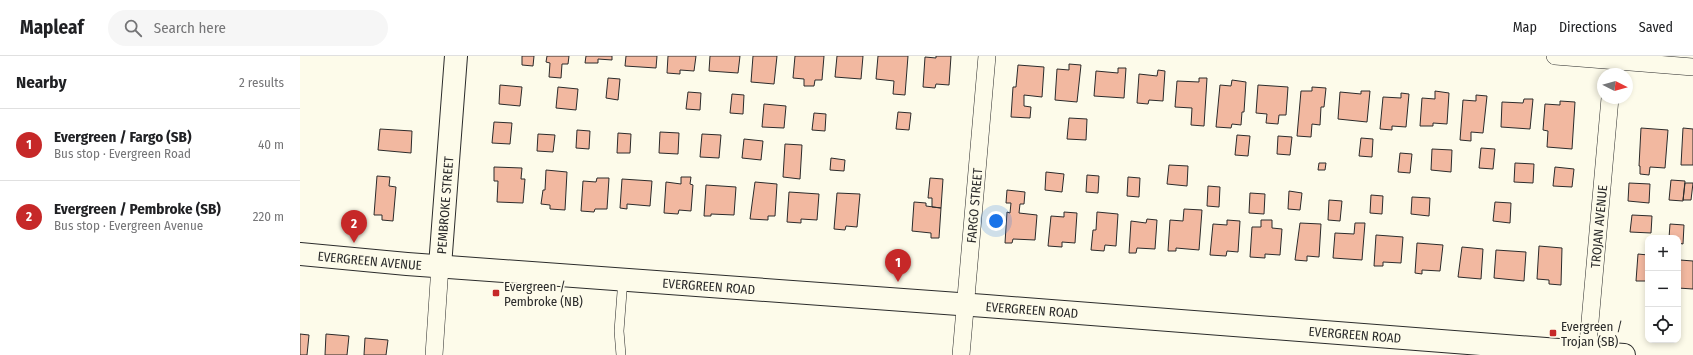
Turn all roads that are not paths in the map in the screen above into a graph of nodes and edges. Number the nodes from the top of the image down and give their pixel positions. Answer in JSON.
{"nodes":[{"id":1,"x":456,"y":56,"type":"edge"},
{"id":2,"x":987,"y":56,"type":"edge"},
{"id":3,"x":1554,"y":56,"type":"edge"},
{"id":4,"x":1610,"y":63,"type":"edge"},
{"id":5,"x":1693,"y":67,"type":"edge"},
{"id":6,"x":1609,"y":104,"type":"edge"},
{"id":7,"x":300,"y":254,"type":"edge"},
{"id":8,"x":440,"y":266,"type":"junction"},
{"id":9,"x":623,"y":280,"type":"junction"},
{"id":10,"x":965,"y":305,"type":"junction"},
{"id":11,"x":1587,"y":354,"type":"edge"},
{"id":12,"x":434,"y":355,"type":"edge"},
{"id":13,"x":621,"y":355,"type":"edge"},
{"id":14,"x":961,"y":355,"type":"edge"},
{"id":15,"x":1624,"y":355,"type":"edge"}],
"edges":[{"from":1,"to":8,"type":"street","name":"PEMBROKE STREET"},
{"from":2,"to":10,"type":"street","name":"FARGO STREET"},
{"from":3,"to":4,"type":"street"},
{"from":4,"to":5,"type":"street"},
{"from":6,"to":11,"type":"street","name":"TROJAN AVENUE"},
{"from":7,"to":8,"type":"street","name":"EVERGREEN AVENUE"},
{"from":8,"to":9,"type":"street","name":"EVERGREEN ROAD"},
{"from":8,"to":12,"type":"street","name":"PEMBROKE STREET"},
{"from":9,"to":10,"type":"street","name":"EVERGREEN ROAD"},
{"from":9,"to":13,"type":"lane"},
{"from":10,"to":11,"type":"street","name":"EVERGREEN ROAD"},
{"from":10,"to":14,"type":"street","name":"FARGO STREET"},
{"from":11,"to":15,"type":"street","name":"EVERGREEN ROAD"}]}
